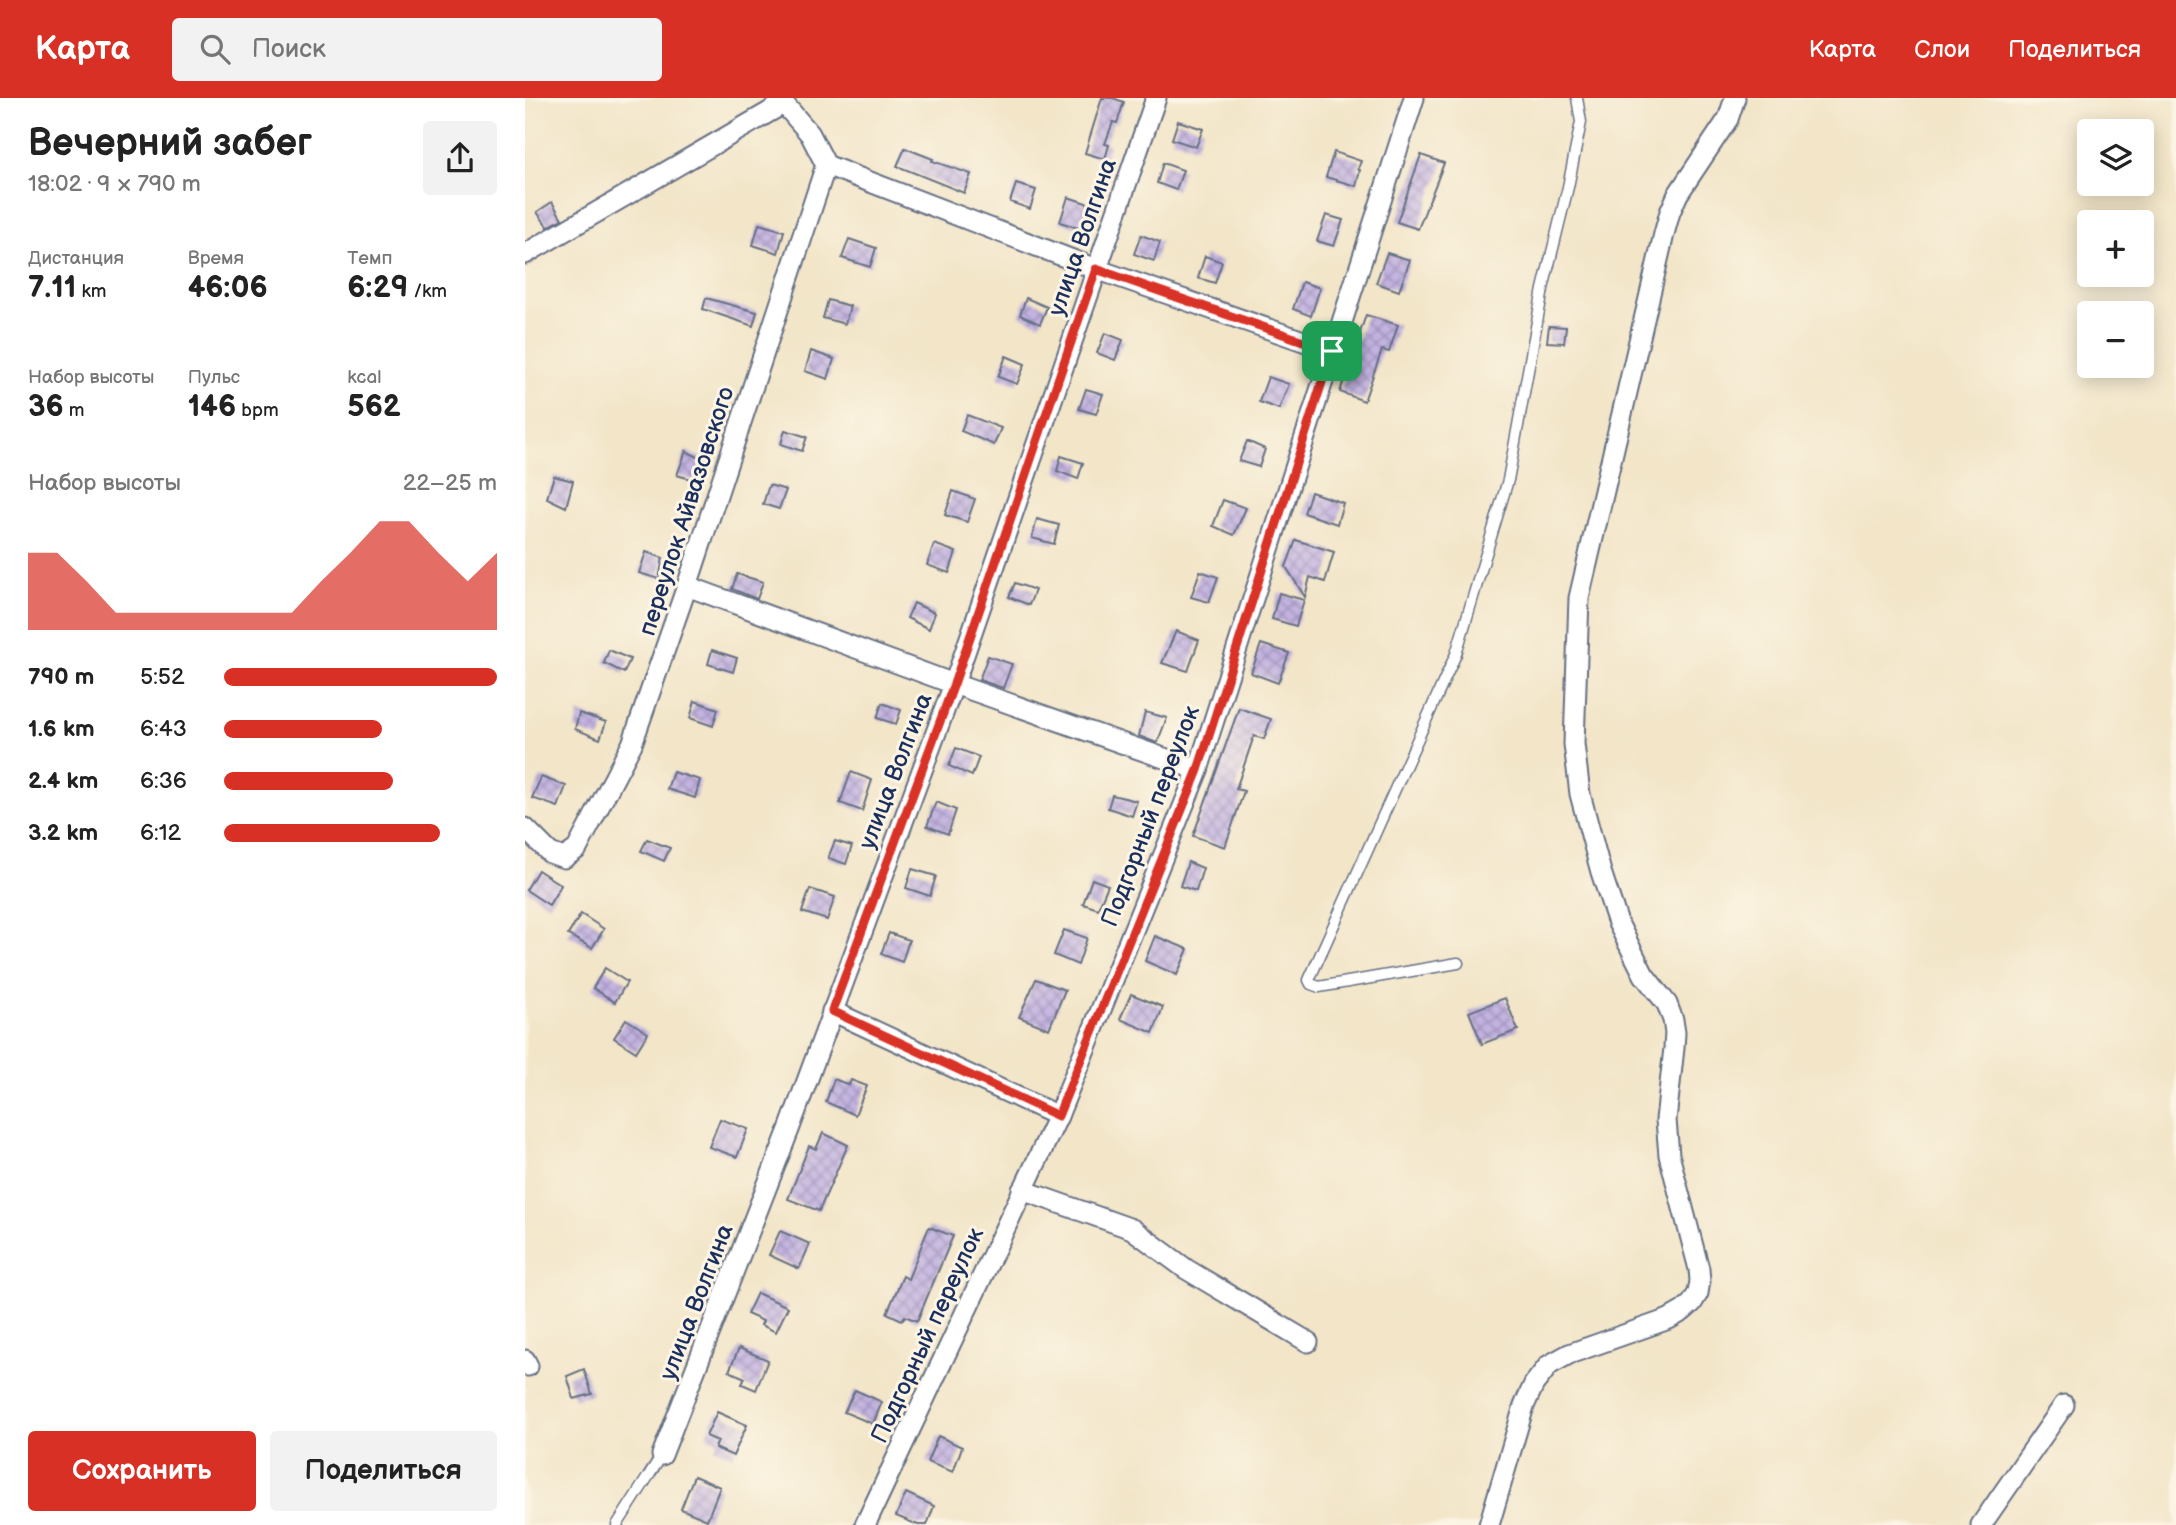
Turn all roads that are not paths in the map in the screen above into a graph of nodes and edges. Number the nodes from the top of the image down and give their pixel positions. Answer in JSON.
{"nodes":[{"id":1,"x":1156,"y":98,"type":"edge"},
{"id":2,"x":1414,"y":98,"type":"edge"},
{"id":3,"x":1577,"y":98,"type":"edge"},
{"id":4,"x":1735,"y":98,"type":"edge"},
{"id":5,"x":781,"y":101,"type":"edge"},
{"id":6,"x":826,"y":165,"type":"junction"},
{"id":7,"x":525,"y":254,"type":"edge"},
{"id":8,"x":1096,"y":269,"type":"junction"},
{"id":9,"x":1332,"y":351,"type":"junction"},
{"id":10,"x":687,"y":586,"type":"junction"},
{"id":11,"x":954,"y":684,"type":"junction"},
{"id":12,"x":1198,"y":770,"type":"junction"},
{"id":13,"x":525,"y":828,"type":"edge"},
{"id":14,"x":1458,"y":962,"type":"dead end"},
{"id":15,"x":832,"y":1011,"type":"junction"},
{"id":16,"x":1058,"y":1116,"type":"junction"},
{"id":17,"x":1022,"y":1190,"type":"junction"},
{"id":18,"x":1308,"y":1342,"type":"dead end"},
{"id":19,"x":2064,"y":1405,"type":"dead end"},
{"id":20,"x":662,"y":1455,"type":"joint"},
{"id":21,"x":617,"y":1525,"type":"edge"},
{"id":22,"x":866,"y":1525,"type":"edge"},
{"id":23,"x":1489,"y":1525,"type":"edge"},
{"id":24,"x":1981,"y":1525,"type":"edge"}],
"edges":[{"from":1,"to":8,"type":"street","name":"улица Волгина"},
{"from":2,"to":9,"type":"street","name":"Подгорный переулок"},
{"from":3,"to":14,"type":"lane"},
{"from":4,"to":23,"type":"street"},
{"from":5,"to":6,"type":"street"},
{"from":5,"to":7,"type":"street"},
{"from":6,"to":8,"type":"street"},
{"from":6,"to":10,"type":"street","name":"переулок Айвазовского"},
{"from":8,"to":9,"type":"street"},
{"from":8,"to":11,"type":"street","name":"улица Волгина"},
{"from":9,"to":12,"type":"street","name":"Подгорный переулок"},
{"from":10,"to":11,"type":"street"},
{"from":10,"to":13,"type":"street","name":"переулок Айвазовского"},
{"from":11,"to":12,"type":"street"},
{"from":11,"to":15,"type":"street","name":"улица Волгина"},
{"from":12,"to":16,"type":"street","name":"Подгорный переулок"},
{"from":15,"to":16,"type":"street"},
{"from":15,"to":20,"type":"street","name":"улица Волгина"},
{"from":16,"to":17,"type":"street","name":"Подгорный переулок"},
{"from":17,"to":18,"type":"street"},
{"from":17,"to":22,"type":"street","name":"Подгорный переулок"},
{"from":19,"to":24,"type":"street"},
{"from":20,"to":21,"type":"lane"}]}
